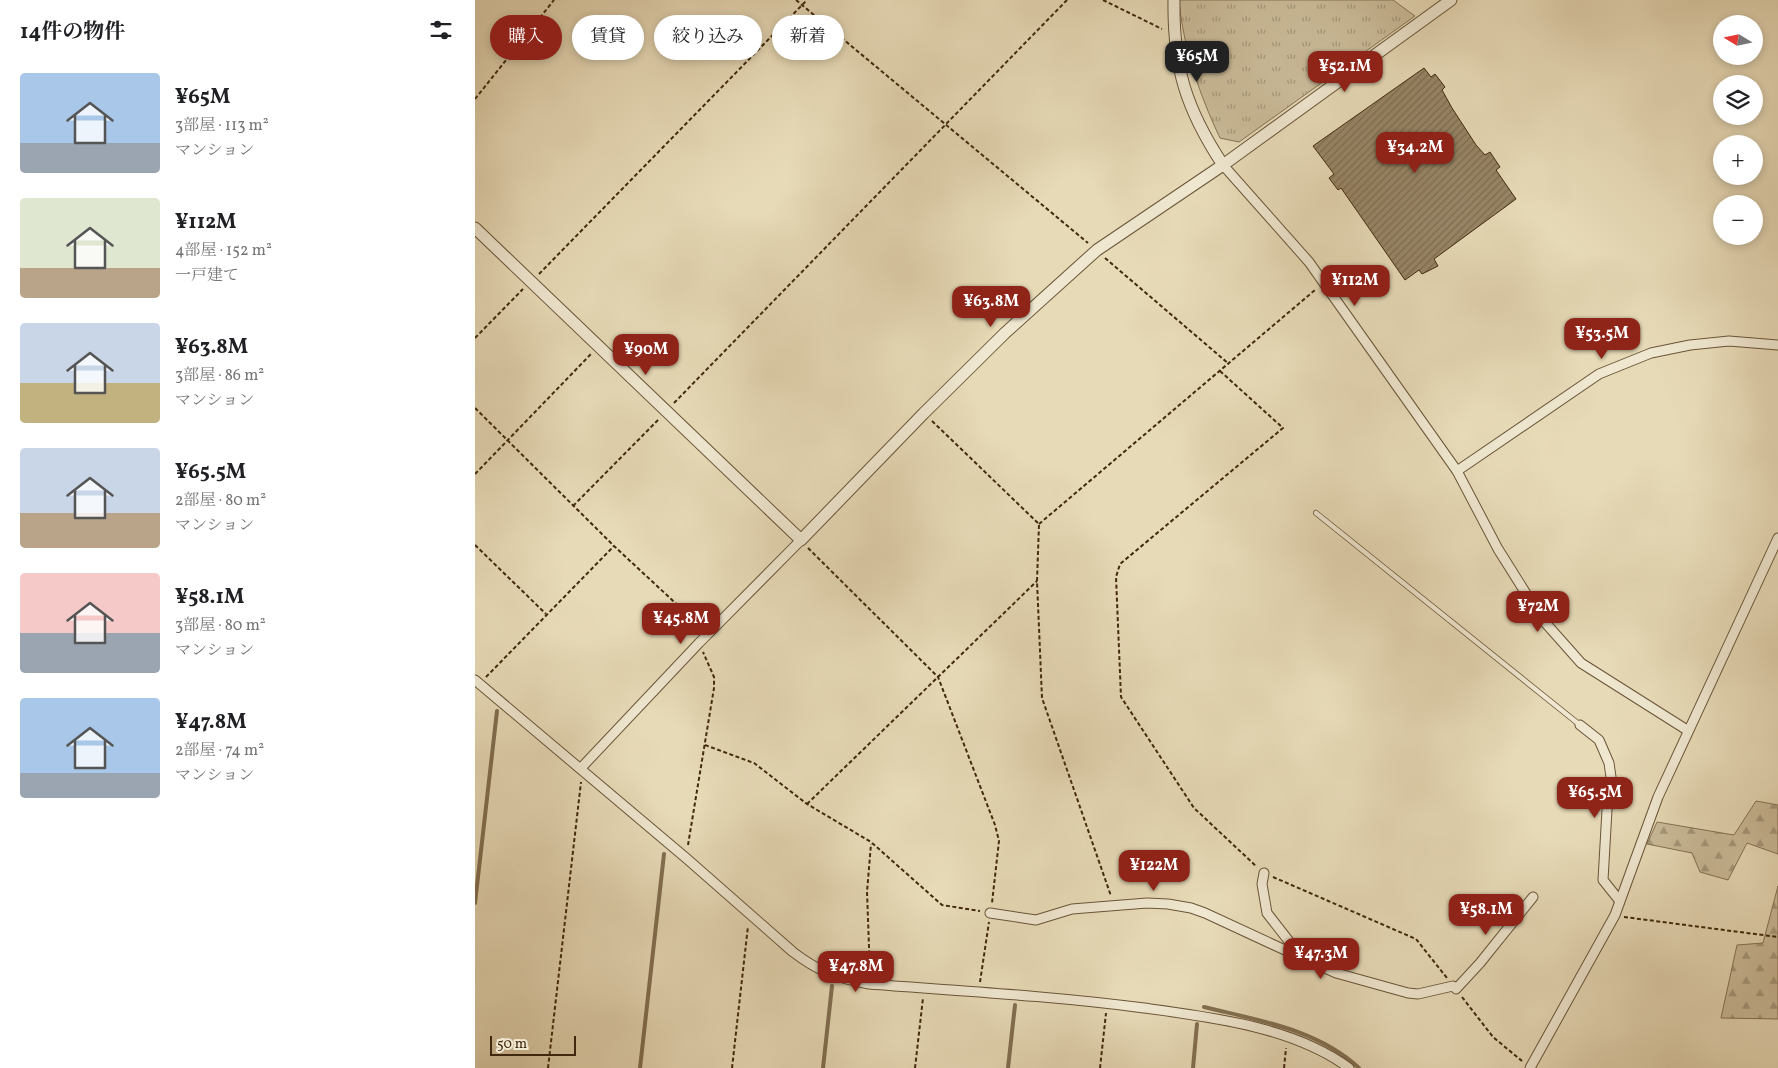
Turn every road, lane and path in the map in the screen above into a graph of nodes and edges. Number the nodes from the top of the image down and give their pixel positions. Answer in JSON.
{"nodes":[{"id":1,"x":553,"y":0,"type":"edge"},
{"id":2,"x":796,"y":0,"type":"edge"},
{"id":3,"x":807,"y":0,"type":"edge"},
{"id":4,"x":1067,"y":0,"type":"edge"},
{"id":5,"x":1103,"y":0,"type":"edge"},
{"id":6,"x":1174,"y":0,"type":"edge"},
{"id":7,"x":1451,"y":0,"type":"edge"},
{"id":8,"x":802,"y":5,"type":"junction"},
{"id":9,"x":1173,"y":35,"type":"junction"},
{"id":10,"x":475,"y":99,"type":"edge"},
{"id":11,"x":947,"y":125,"type":"junction"},
{"id":12,"x":1223,"y":164,"type":"junction"},
{"id":13,"x":475,"y":228,"type":"edge"},
{"id":14,"x":1097,"y":250,"type":"junction"},
{"id":15,"x":531,"y":282,"type":"junction"},
{"id":16,"x":1323,"y":283,"type":"junction"},
{"id":17,"x":475,"y":338,"type":"edge"},
{"id":18,"x":1778,"y":345,"type":"edge"},
{"id":19,"x":597,"y":347,"type":"junction"},
{"id":20,"x":1229,"y":364,"type":"junction"},
{"id":21,"x":1220,"y":371,"type":"junction"},
{"id":22,"x":475,"y":408,"type":"edge"},
{"id":23,"x":665,"y":412,"type":"junction"},
{"id":24,"x":924,"y":413,"type":"junction"},
{"id":25,"x":508,"y":441,"type":"junction"},
{"id":26,"x":1457,"y":471,"type":"junction"},
{"id":27,"x":475,"y":474,"type":"edge"},
{"id":28,"x":573,"y":506,"type":"junction"},
{"id":29,"x":1316,"y":513,"type":"dead end"},
{"id":30,"x":1039,"y":524,"type":"junction"},
{"id":31,"x":1778,"y":538,"type":"edge"},
{"id":32,"x":801,"y":540,"type":"junction"},
{"id":33,"x":475,"y":545,"type":"edge"},
{"id":34,"x":614,"y":546,"type":"junction"},
{"id":35,"x":1037,"y":581,"type":"junction"},
{"id":36,"x":546,"y":614,"type":"junction"},
{"id":37,"x":699,"y":643,"type":"junction"},
{"id":38,"x":938,"y":677,"type":"junction"},
{"id":39,"x":477,"y":682,"type":"edge"},
{"id":40,"x":1580,"y":725,"type":"joint"},
{"id":41,"x":1687,"y":730,"type":"junction"},
{"id":42,"x":705,"y":745,"type":"junction"},
{"id":43,"x":581,"y":768,"type":"junction"},
{"id":44,"x":807,"y":804,"type":"junction"},
{"id":45,"x":871,"y":842,"type":"junction"},
{"id":46,"x":686,"y":858,"type":"junction"},
{"id":47,"x":1264,"y":873,"type":"junction"},
{"id":48,"x":1533,"y":897,"type":"dead end"},
{"id":49,"x":1619,"y":900,"type":"junction"},
{"id":50,"x":1114,"y":906,"type":"junction"},
{"id":51,"x":990,"y":913,"type":"junction"},
{"id":52,"x":751,"y":915,"type":"junction"},
{"id":53,"x":1615,"y":916,"type":"junction"},
{"id":54,"x":1778,"y":936,"type":"edge"},
{"id":55,"x":1302,"y":958,"type":"junction"},
{"id":56,"x":869,"y":984,"type":"junction"},
{"id":57,"x":924,"y":988,"type":"junction"},
{"id":58,"x":1455,"y":988,"type":"junction"},
{"id":59,"x":978,"y":992,"type":"junction"},
{"id":60,"x":1107,"y":1003,"type":"junction"},
{"id":61,"x":1288,"y":1036,"type":"junction"},
{"id":62,"x":548,"y":1068,"type":"edge"},
{"id":63,"x":732,"y":1068,"type":"edge"},
{"id":64,"x":915,"y":1068,"type":"edge"},
{"id":65,"x":1100,"y":1068,"type":"edge"},
{"id":66,"x":1284,"y":1068,"type":"edge"},
{"id":67,"x":1349,"y":1068,"type":"edge"},
{"id":68,"x":1530,"y":1068,"type":"edge"}],
"edges":[{"from":1,"to":10,"type":"path"},
{"from":2,"to":8,"type":"path"},
{"from":3,"to":8,"type":"path"},
{"from":4,"to":11,"type":"path"},
{"from":5,"to":9,"type":"path"},
{"from":6,"to":9,"type":"street"},
{"from":7,"to":12,"type":"street"},
{"from":8,"to":11,"type":"path"},
{"from":8,"to":15,"type":"path"},
{"from":9,"to":12,"type":"street"},
{"from":11,"to":14,"type":"path"},
{"from":11,"to":23,"type":"path"},
{"from":12,"to":14,"type":"street"},
{"from":12,"to":16,"type":"street"},
{"from":13,"to":15,"type":"street"},
{"from":14,"to":20,"type":"path"},
{"from":14,"to":24,"type":"street"},
{"from":15,"to":17,"type":"path"},
{"from":15,"to":19,"type":"street"},
{"from":16,"to":20,"type":"path"},
{"from":16,"to":26,"type":"street"},
{"from":18,"to":26,"type":"street"},
{"from":19,"to":23,"type":"street"},
{"from":19,"to":25,"type":"path"},
{"from":20,"to":21,"type":"path"},
{"from":21,"to":30,"type":"path"},
{"from":21,"to":47,"type":"path"},
{"from":22,"to":25,"type":"path"},
{"from":23,"to":28,"type":"path"},
{"from":23,"to":32,"type":"street"},
{"from":24,"to":30,"type":"path"},
{"from":24,"to":32,"type":"street"},
{"from":25,"to":27,"type":"path"},
{"from":25,"to":28,"type":"path"},
{"from":26,"to":41,"type":"street"},
{"from":28,"to":34,"type":"path"},
{"from":29,"to":40,"type":"lane"},
{"from":30,"to":35,"type":"path"},
{"from":31,"to":41,"type":"street"},
{"from":32,"to":37,"type":"street"},
{"from":32,"to":38,"type":"path"},
{"from":33,"to":36,"type":"path"},
{"from":34,"to":36,"type":"path"},
{"from":34,"to":37,"type":"path"},
{"from":35,"to":38,"type":"path"},
{"from":35,"to":50,"type":"path"},
{"from":36,"to":39,"type":"path"},
{"from":37,"to":42,"type":"path"},
{"from":37,"to":43,"type":"street"},
{"from":38,"to":44,"type":"path"},
{"from":38,"to":51,"type":"path"},
{"from":39,"to":43,"type":"street"},
{"from":40,"to":49,"type":"street"},
{"from":41,"to":49,"type":"street"},
{"from":42,"to":44,"type":"path"},
{"from":42,"to":46,"type":"path"},
{"from":43,"to":46,"type":"street"},
{"from":43,"to":62,"type":"path"},
{"from":44,"to":45,"type":"path"},
{"from":45,"to":51,"type":"path"},
{"from":45,"to":56,"type":"path"},
{"from":46,"to":52,"type":"street"},
{"from":47,"to":55,"type":"street"},
{"from":47,"to":58,"type":"path"},
{"from":48,"to":58,"type":"street"},
{"from":49,"to":53,"type":"street"},
{"from":50,"to":51,"type":"street"},
{"from":50,"to":55,"type":"street"},
{"from":51,"to":59,"type":"path"},
{"from":52,"to":56,"type":"street"},
{"from":52,"to":63,"type":"path"},
{"from":53,"to":54,"type":"path"},
{"from":53,"to":68,"type":"street"},
{"from":55,"to":58,"type":"street"},
{"from":56,"to":57,"type":"street"},
{"from":57,"to":59,"type":"street"},
{"from":57,"to":64,"type":"path"},
{"from":58,"to":68,"type":"path"},
{"from":59,"to":60,"type":"street"},
{"from":60,"to":61,"type":"street"},
{"from":60,"to":65,"type":"path"},
{"from":61,"to":66,"type":"path"},
{"from":61,"to":67,"type":"street"}]}
